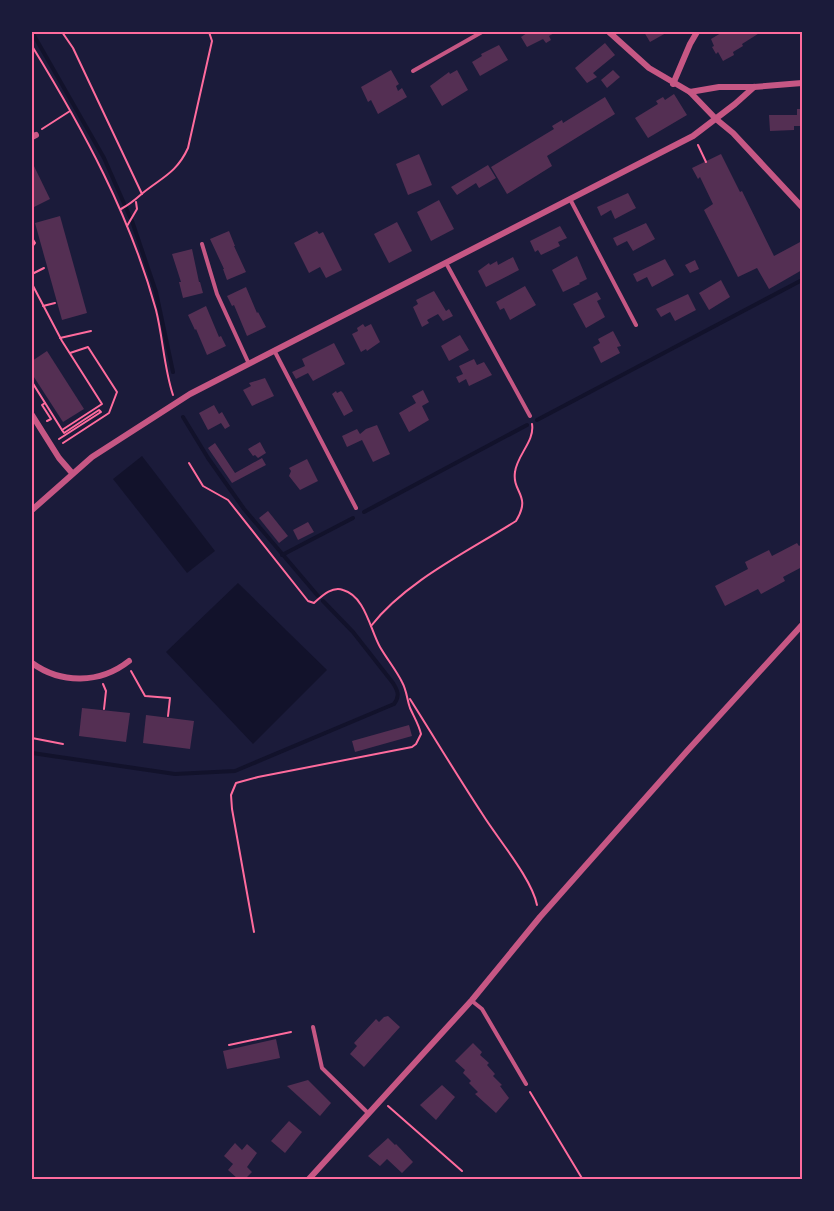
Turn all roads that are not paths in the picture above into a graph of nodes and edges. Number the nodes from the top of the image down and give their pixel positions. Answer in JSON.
{"nodes":[{"id":1,"x":482,"y":32,"type":"edge"},
{"id":2,"x":609,"y":32,"type":"edge"},
{"id":3,"x":697,"y":32,"type":"edge"},
{"id":4,"x":413,"y":71,"type":"dead end"},
{"id":5,"x":802,"y":83,"type":"edge"},
{"id":6,"x":674,"y":84,"type":"junction"},
{"id":7,"x":754,"y":87,"type":"junction"},
{"id":8,"x":690,"y":92,"type":"junction"},
{"id":9,"x":716,"y":119,"type":"junction"},
{"id":10,"x":570,"y":198,"type":"junction"},
{"id":11,"x":802,"y":207,"type":"edge"},
{"id":12,"x":202,"y":244,"type":"dead end"},
{"id":13,"x":446,"y":263,"type":"junction"},
{"id":14,"x":636,"y":325,"type":"dead end"},
{"id":15,"x":275,"y":352,"type":"junction"},
{"id":16,"x":249,"y":365,"type":"junction"},
{"id":17,"x":32,"y":415,"type":"edge"},
{"id":18,"x":530,"y":416,"type":"road end"},
{"id":19,"x":72,"y":473,"type":"junction"},
{"id":20,"x":356,"y":508,"type":"dead end"},
{"id":21,"x":32,"y":510,"type":"edge"},
{"id":22,"x":802,"y":625,"type":"edge"},
{"id":23,"x":129,"y":661,"type":"dead end"},
{"id":24,"x":32,"y":663,"type":"edge"},
{"id":25,"x":472,"y":1000,"type":"junction"},
{"id":26,"x":313,"y":1027,"type":"dead end"},
{"id":27,"x":526,"y":1084,"type":"road end"},
{"id":28,"x":368,"y":1114,"type":"junction"},
{"id":29,"x":308,"y":1179,"type":"edge"}],
"edges":[{"from":1,"to":4,"type":"lane"},
{"from":2,"to":6,"type":"street"},
{"from":3,"to":6,"type":"street"},
{"from":5,"to":7,"type":"street"},
{"from":6,"to":8,"type":"street"},
{"from":7,"to":8,"type":"street"},
{"from":7,"to":9,"type":"street"},
{"from":8,"to":9,"type":"street"},
{"from":9,"to":10,"type":"street"},
{"from":9,"to":11,"type":"street"},
{"from":10,"to":13,"type":"street"},
{"from":10,"to":14,"type":"lane"},
{"from":12,"to":16,"type":"lane"},
{"from":13,"to":15,"type":"street"},
{"from":13,"to":18,"type":"lane"},
{"from":15,"to":16,"type":"street"},
{"from":15,"to":20,"type":"lane"},
{"from":16,"to":19,"type":"street"},
{"from":17,"to":19,"type":"street"},
{"from":19,"to":21,"type":"street"},
{"from":22,"to":25,"type":"street"},
{"from":23,"to":24,"type":"street"},
{"from":25,"to":27,"type":"lane"},
{"from":25,"to":28,"type":"street"},
{"from":26,"to":28,"type":"lane"},
{"from":28,"to":29,"type":"street"}]}
